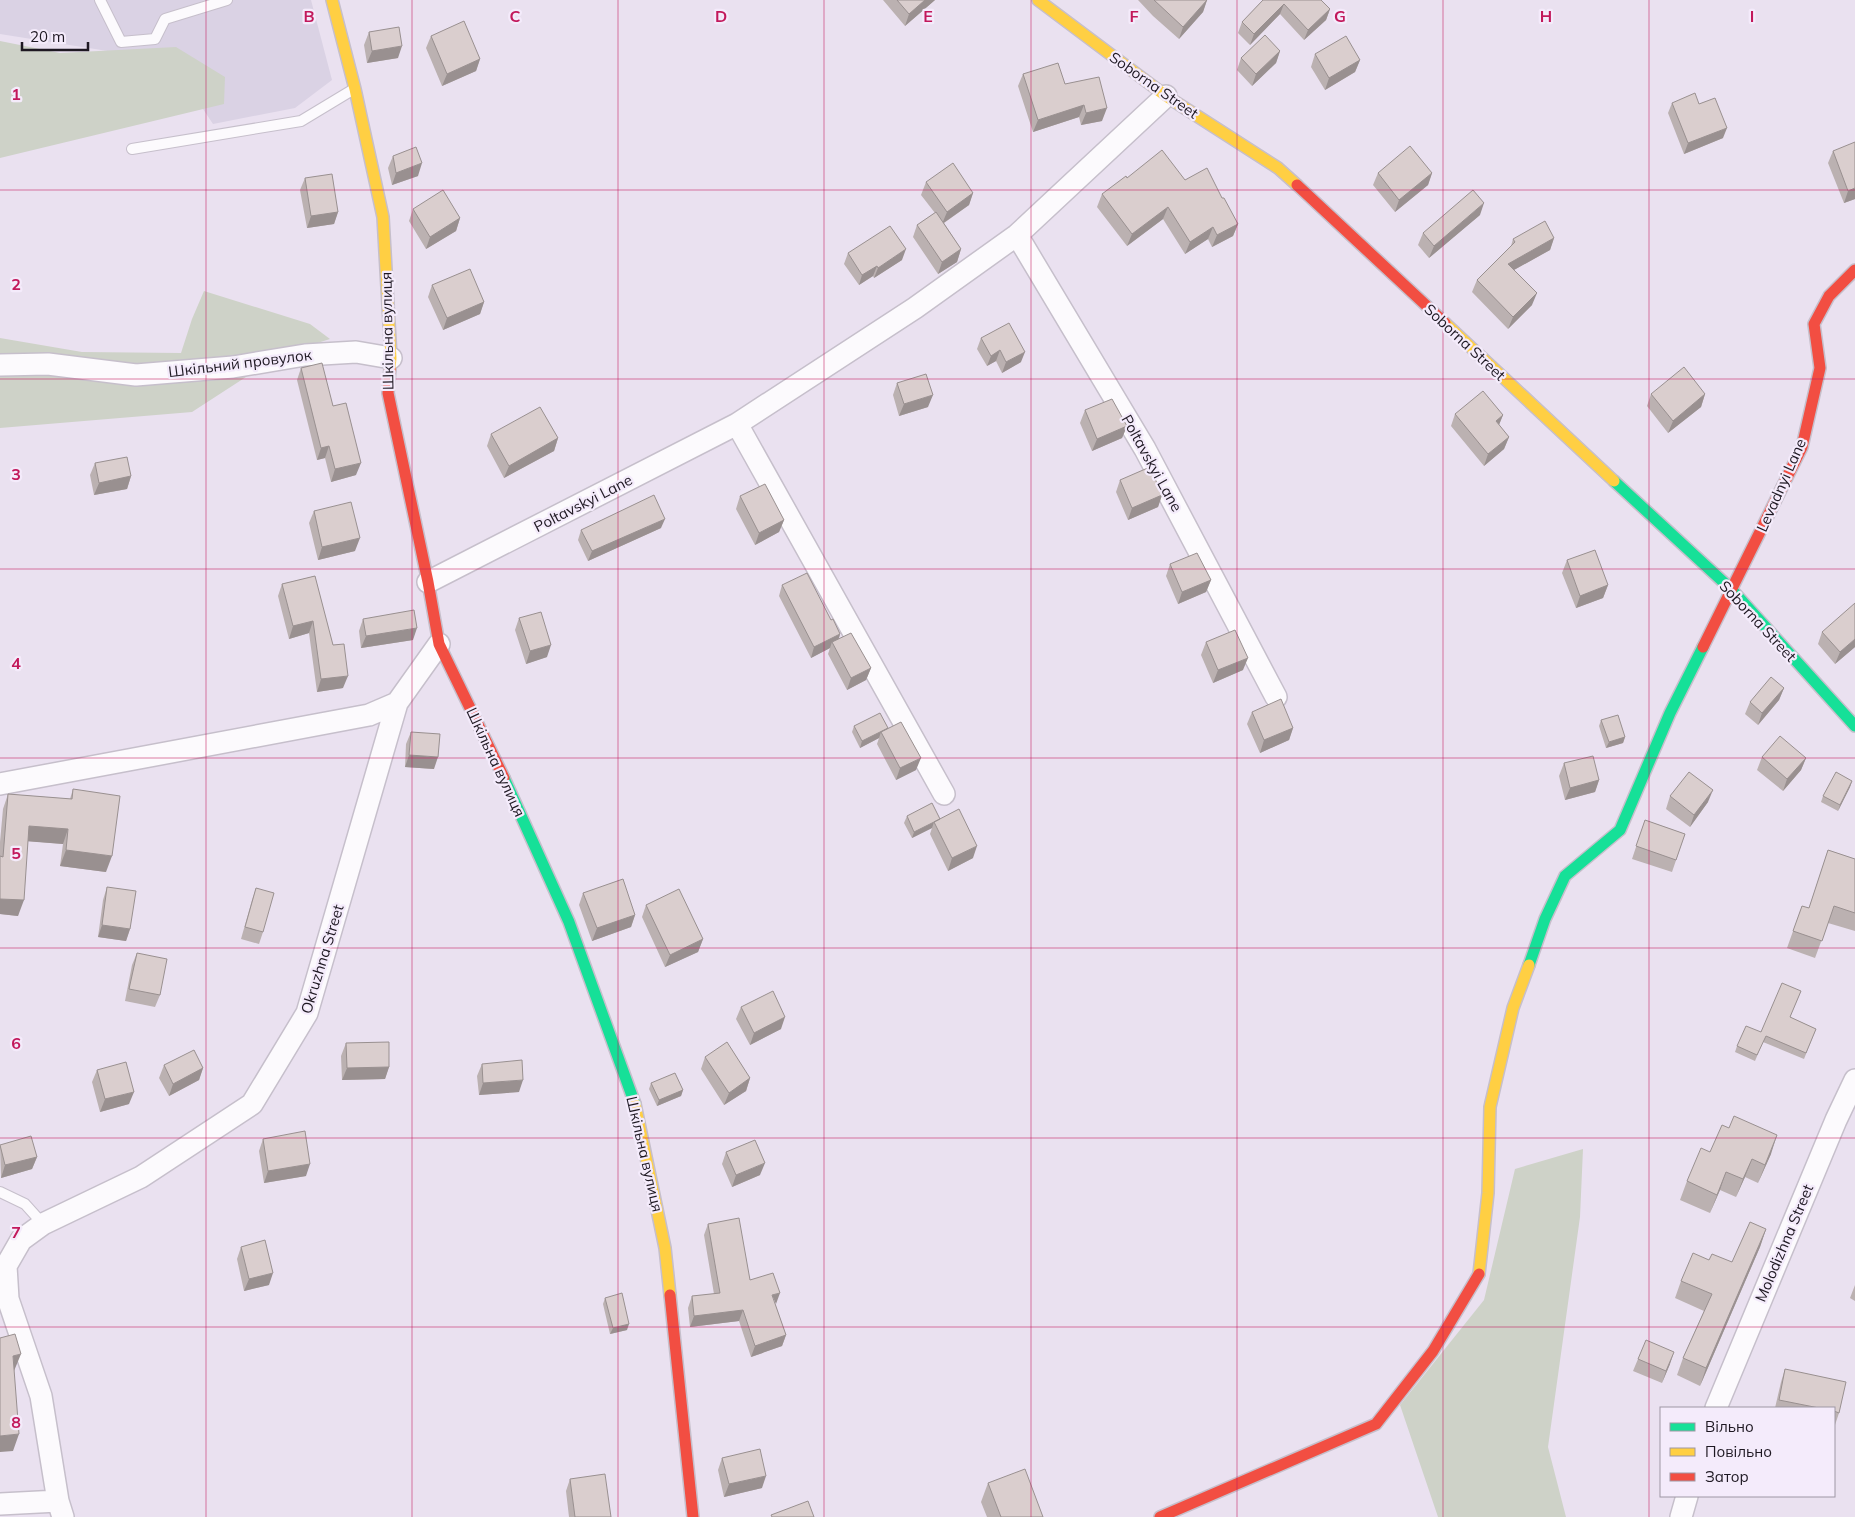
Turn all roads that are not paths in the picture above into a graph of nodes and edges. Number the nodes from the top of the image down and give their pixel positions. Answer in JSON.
{"nodes":[{"id":1,"x":100,"y":0,"type":"edge"},
{"id":2,"x":227,"y":0,"type":"edge"},
{"id":3,"x":332,"y":0,"type":"edge"},
{"id":4,"x":1038,"y":0,"type":"edge"},
{"id":5,"x":355,"y":89,"type":"junction"},
{"id":6,"x":1166,"y":96,"type":"junction"},
{"id":7,"x":132,"y":149,"type":"dead end"},
{"id":8,"x":1017,"y":236,"type":"junction"},
{"id":9,"x":1855,"y":270,"type":"edge"},
{"id":10,"x":391,"y":358,"type":"junction"},
{"id":11,"x":0,"y":365,"type":"edge"},
{"id":12,"x":737,"y":424,"type":"junction"},
{"id":13,"x":428,"y":582,"type":"junction"},
{"id":14,"x":1732,"y":590,"type":"junction"},
{"id":15,"x":439,"y":644,"type":"junction"},
{"id":16,"x":1276,"y":697,"type":"dead end"},
{"id":17,"x":397,"y":703,"type":"junction"},
{"id":18,"x":1855,"y":726,"type":"edge"},
{"id":19,"x":0,"y":784,"type":"edge"},
{"id":20,"x":944,"y":794,"type":"dead end"},
{"id":21,"x":1855,"y":1080,"type":"edge"},
{"id":22,"x":0,"y":1192,"type":"edge"},
{"id":23,"x":43,"y":1224,"type":"junction"},
{"id":24,"x":1716,"y":1407,"type":"edge"},
{"id":25,"x":1687,"y":1497,"type":"edge"},
{"id":26,"x":0,"y":1504,"type":"edge"},
{"id":27,"x":60,"y":1509,"type":"edge"},
{"id":28,"x":694,"y":1517,"type":"edge"},
{"id":29,"x":1160,"y":1517,"type":"edge"},
{"id":30,"x":1681,"y":1517,"type":"edge"}],
"edges":[{"from":1,"to":2,"type":"lane"},
{"from":3,"to":5,"type":"street","name":"Шкільна вулиця"},
{"from":4,"to":6,"type":"street","name":"Soborna Street"},
{"from":5,"to":7,"type":"lane"},
{"from":5,"to":10,"type":"street","name":"Шкільна вулиця"},
{"from":6,"to":8,"type":"street","name":"Poltavskyi Lane"},
{"from":6,"to":14,"type":"street","name":"Soborna Street"},
{"from":8,"to":12,"type":"street","name":"Poltavskyi Lane"},
{"from":8,"to":16,"type":"street","name":"Poltavskyi Lane"},
{"from":9,"to":14,"type":"street","name":"Levadnyi Lane"},
{"from":10,"to":11,"type":"street","name":"Шкільний провулок"},
{"from":10,"to":13,"type":"street","name":"Шкільна вулиця"},
{"from":12,"to":13,"type":"street","name":"Poltavskyi Lane"},
{"from":12,"to":20,"type":"street"},
{"from":13,"to":15,"type":"street","name":"Шкільна вулиця"},
{"from":14,"to":18,"type":"street","name":"Soborna Street"},
{"from":14,"to":29,"type":"street","name":"Levadnyi Lane"},
{"from":15,"to":17,"type":"street"},
{"from":15,"to":28,"type":"street","name":"Шкільна вулиця"},
{"from":17,"to":19,"type":"street"},
{"from":17,"to":23,"type":"street","name":"Okruzhna Street"},
{"from":21,"to":24,"type":"street","name":"Molodizhna Street"},
{"from":22,"to":23,"type":"lane"},
{"from":23,"to":27,"type":"street","name":"Okruzhna Street"},
{"from":25,"to":30,"type":"street"},
{"from":26,"to":27,"type":"street","name":"Okruzhna Street"}]}
